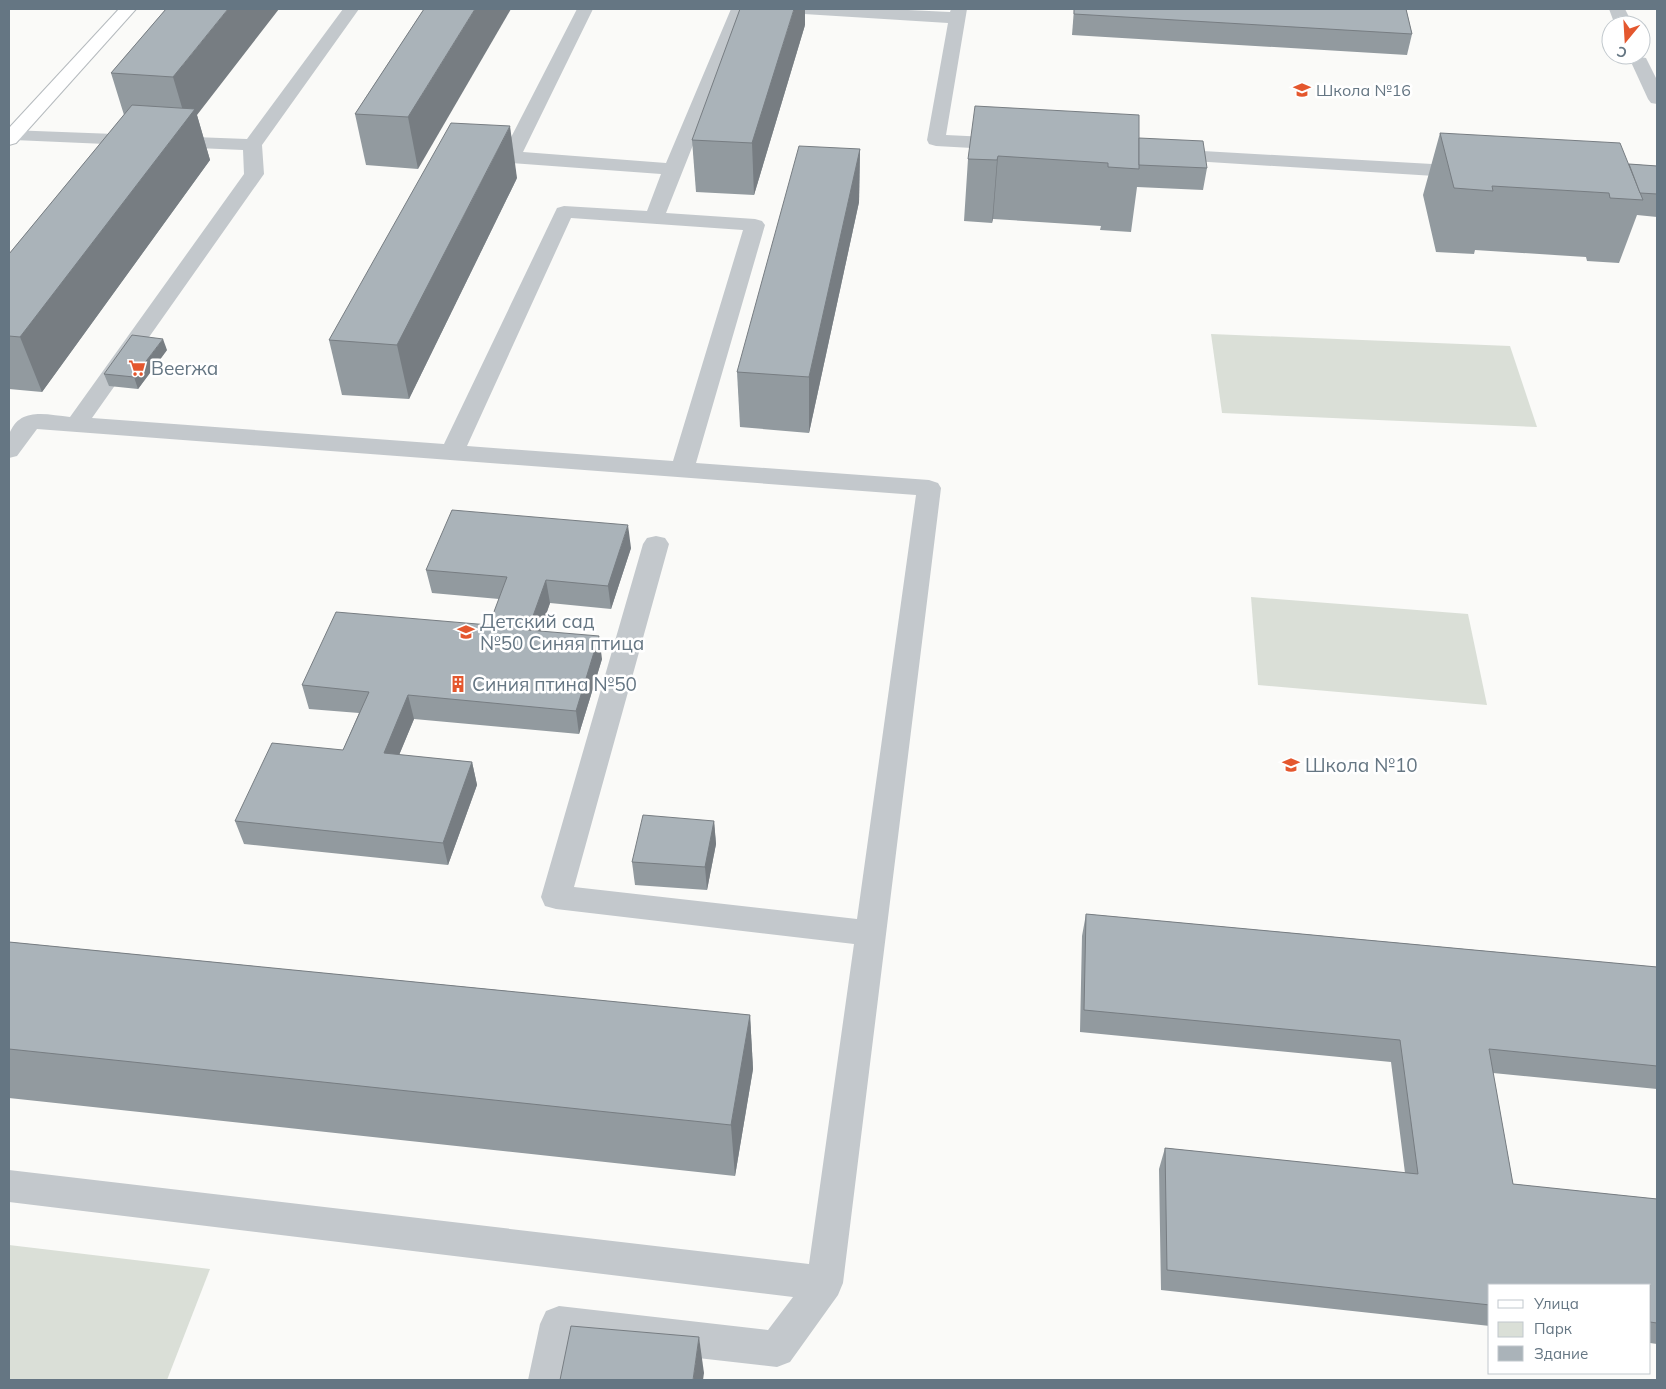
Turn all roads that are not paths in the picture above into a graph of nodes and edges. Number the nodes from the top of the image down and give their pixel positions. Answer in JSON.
{"nodes":[{"id":1,"x":128,"y":9,"type":"edge"},
{"id":2,"x":352,"y":9,"type":"edge"},
{"id":3,"x":585,"y":9,"type":"edge"},
{"id":4,"x":739,"y":9,"type":"edge"},
{"id":5,"x":804,"y":9,"type":"edge"},
{"id":6,"x":958,"y":13,"type":"edge"},
{"id":7,"x":1647,"y":65,"type":"edge"},
{"id":8,"x":1657,"y":99,"type":"edge"},
{"id":9,"x":11,"y":136,"type":"edge"},
{"id":10,"x":252,"y":145,"type":"junction"},
{"id":11,"x":1026,"y":146,"type":"edge"},
{"id":12,"x":1145,"y":153,"type":"edge"},
{"id":13,"x":673,"y":169,"type":"junction"},
{"id":14,"x":1480,"y":173,"type":"edge"},
{"id":15,"x":654,"y":218,"type":"junction"},
{"id":16,"x":76,"y":425,"type":"junction"},
{"id":17,"x":9,"y":451,"type":"edge"},
{"id":18,"x":452,"y":452,"type":"junction"},
{"id":19,"x":682,"y":469,"type":"junction"},
{"id":20,"x":656,"y":544,"type":"dead end"},
{"id":21,"x":871,"y":933,"type":"junction"},
{"id":22,"x":9,"y":1186,"type":"edge"},
{"id":23,"x":825,"y":1283,"type":"junction"},
{"id":24,"x":547,"y":1380,"type":"edge"}],
"edges":[{"from":1,"to":9,"type":"main road"},
{"from":2,"to":10,"type":"lane"},
{"from":3,"to":13,"type":"lane"},
{"from":4,"to":13,"type":"lane"},
{"from":5,"to":6,"type":"lane"},
{"from":6,"to":11,"type":"lane"},
{"from":7,"to":8,"type":"lane"},
{"from":9,"to":10,"type":"lane"},
{"from":10,"to":16,"type":"lane"},
{"from":12,"to":14,"type":"lane"},
{"from":13,"to":15,"type":"lane"},
{"from":15,"to":18,"type":"lane"},
{"from":15,"to":19,"type":"lane"},
{"from":16,"to":17,"type":"lane"},
{"from":16,"to":18,"type":"lane"},
{"from":18,"to":19,"type":"lane"},
{"from":19,"to":21,"type":"lane"},
{"from":20,"to":21,"type":"lane"},
{"from":21,"to":23,"type":"lane"},
{"from":22,"to":23,"type":"lane"},
{"from":23,"to":24,"type":"lane"}]}
